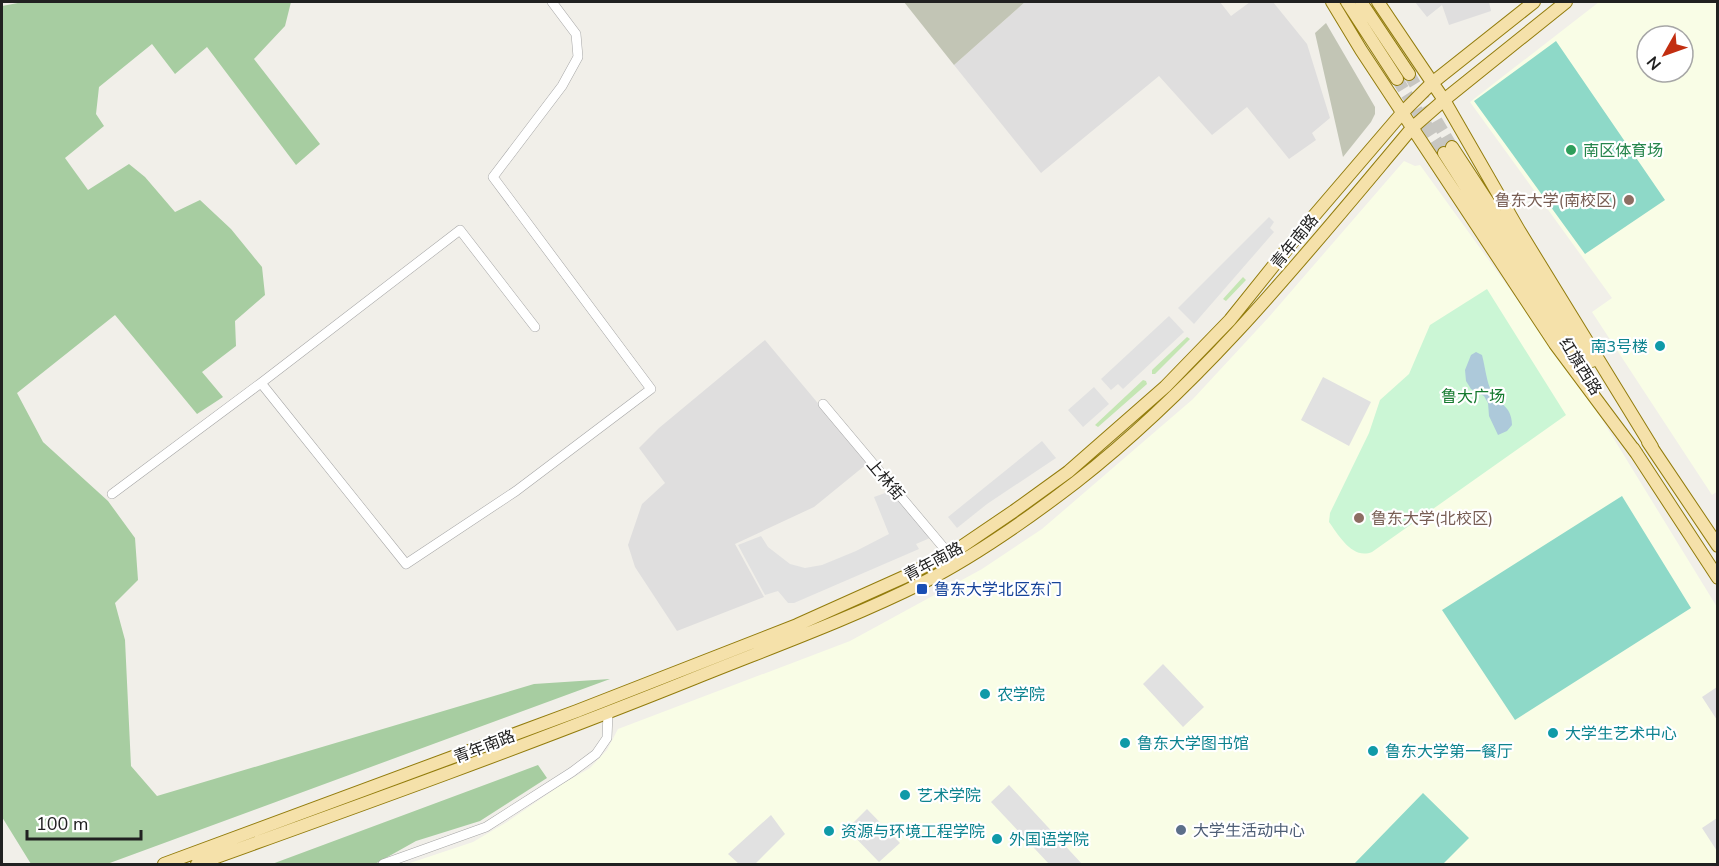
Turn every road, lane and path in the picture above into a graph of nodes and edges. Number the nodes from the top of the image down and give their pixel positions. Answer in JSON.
{"nodes":[{"id":1,"x":552,"y":2,"type":"edge"},
{"id":2,"x":1332,"y":2,"type":"edge"},
{"id":3,"x":1347,"y":2,"type":"edge"},
{"id":4,"x":1361,"y":2,"type":"edge"},
{"id":5,"x":1378,"y":2,"type":"edge"},
{"id":6,"x":1534,"y":2,"type":"edge"},
{"id":7,"x":1566,"y":2,"type":"edge"},
{"id":8,"x":1432,"y":83,"type":"junction"},
{"id":9,"x":1444,"y":100,"type":"junction"},
{"id":10,"x":1403,"y":112,"type":"junction"},
{"id":11,"x":1412,"y":128,"type":"junction"},
{"id":12,"x":536,"y":327,"type":"dead end"},
{"id":13,"x":261,"y":383,"type":"junction"},
{"id":14,"x":823,"y":404,"type":"dead end"},
{"id":15,"x":1652,"y":447,"type":"junction"},
{"id":16,"x":1637,"y":454,"type":"junction"},
{"id":17,"x":112,"y":494,"type":"dead end"},
{"id":18,"x":1718,"y":546,"type":"edge"},
{"id":19,"x":949,"y":554,"type":"junction"},
{"id":20,"x":1718,"y":578,"type":"edge"},
{"id":21,"x":608,"y":713,"type":"junction"},
{"id":22,"x":164,"y":864,"type":"edge"},
{"id":23,"x":197,"y":864,"type":"edge"},
{"id":24,"x":383,"y":864,"type":"edge"}],
"edges":[{"from":1,"to":13,"type":"street"},
{"from":2,"to":10,"type":"main road"},
{"from":3,"to":4,"type":"main road"},
{"from":5,"to":8,"type":"main road"},
{"from":6,"to":8,"type":"main road","name":"青年南路"},
{"from":7,"to":9,"type":"main road","name":"青年南路"},
{"from":8,"to":9,"type":"main road"},
{"from":8,"to":10,"type":"main road","name":"青年南路"},
{"from":9,"to":11,"type":"main road","name":"青年南路"},
{"from":9,"to":15,"type":"main road"},
{"from":10,"to":11,"type":"main road"},
{"from":10,"to":19,"type":"main road","name":"青年南路"},
{"from":11,"to":16,"type":"main road"},
{"from":11,"to":21,"type":"main road","name":"青年南路"},
{"from":12,"to":13,"type":"street"},
{"from":13,"to":17,"type":"street"},
{"from":14,"to":19,"type":"street","name":"上林街"},
{"from":15,"to":16,"type":"main road","name":"红旗西路"},
{"from":15,"to":18,"type":"main road","name":"红旗西路"},
{"from":16,"to":20,"type":"main road","name":"红旗西路"},
{"from":19,"to":22,"type":"main road","name":"青年南路"},
{"from":21,"to":23,"type":"main road","name":"青年南路"},
{"from":21,"to":24,"type":"street"}]}
